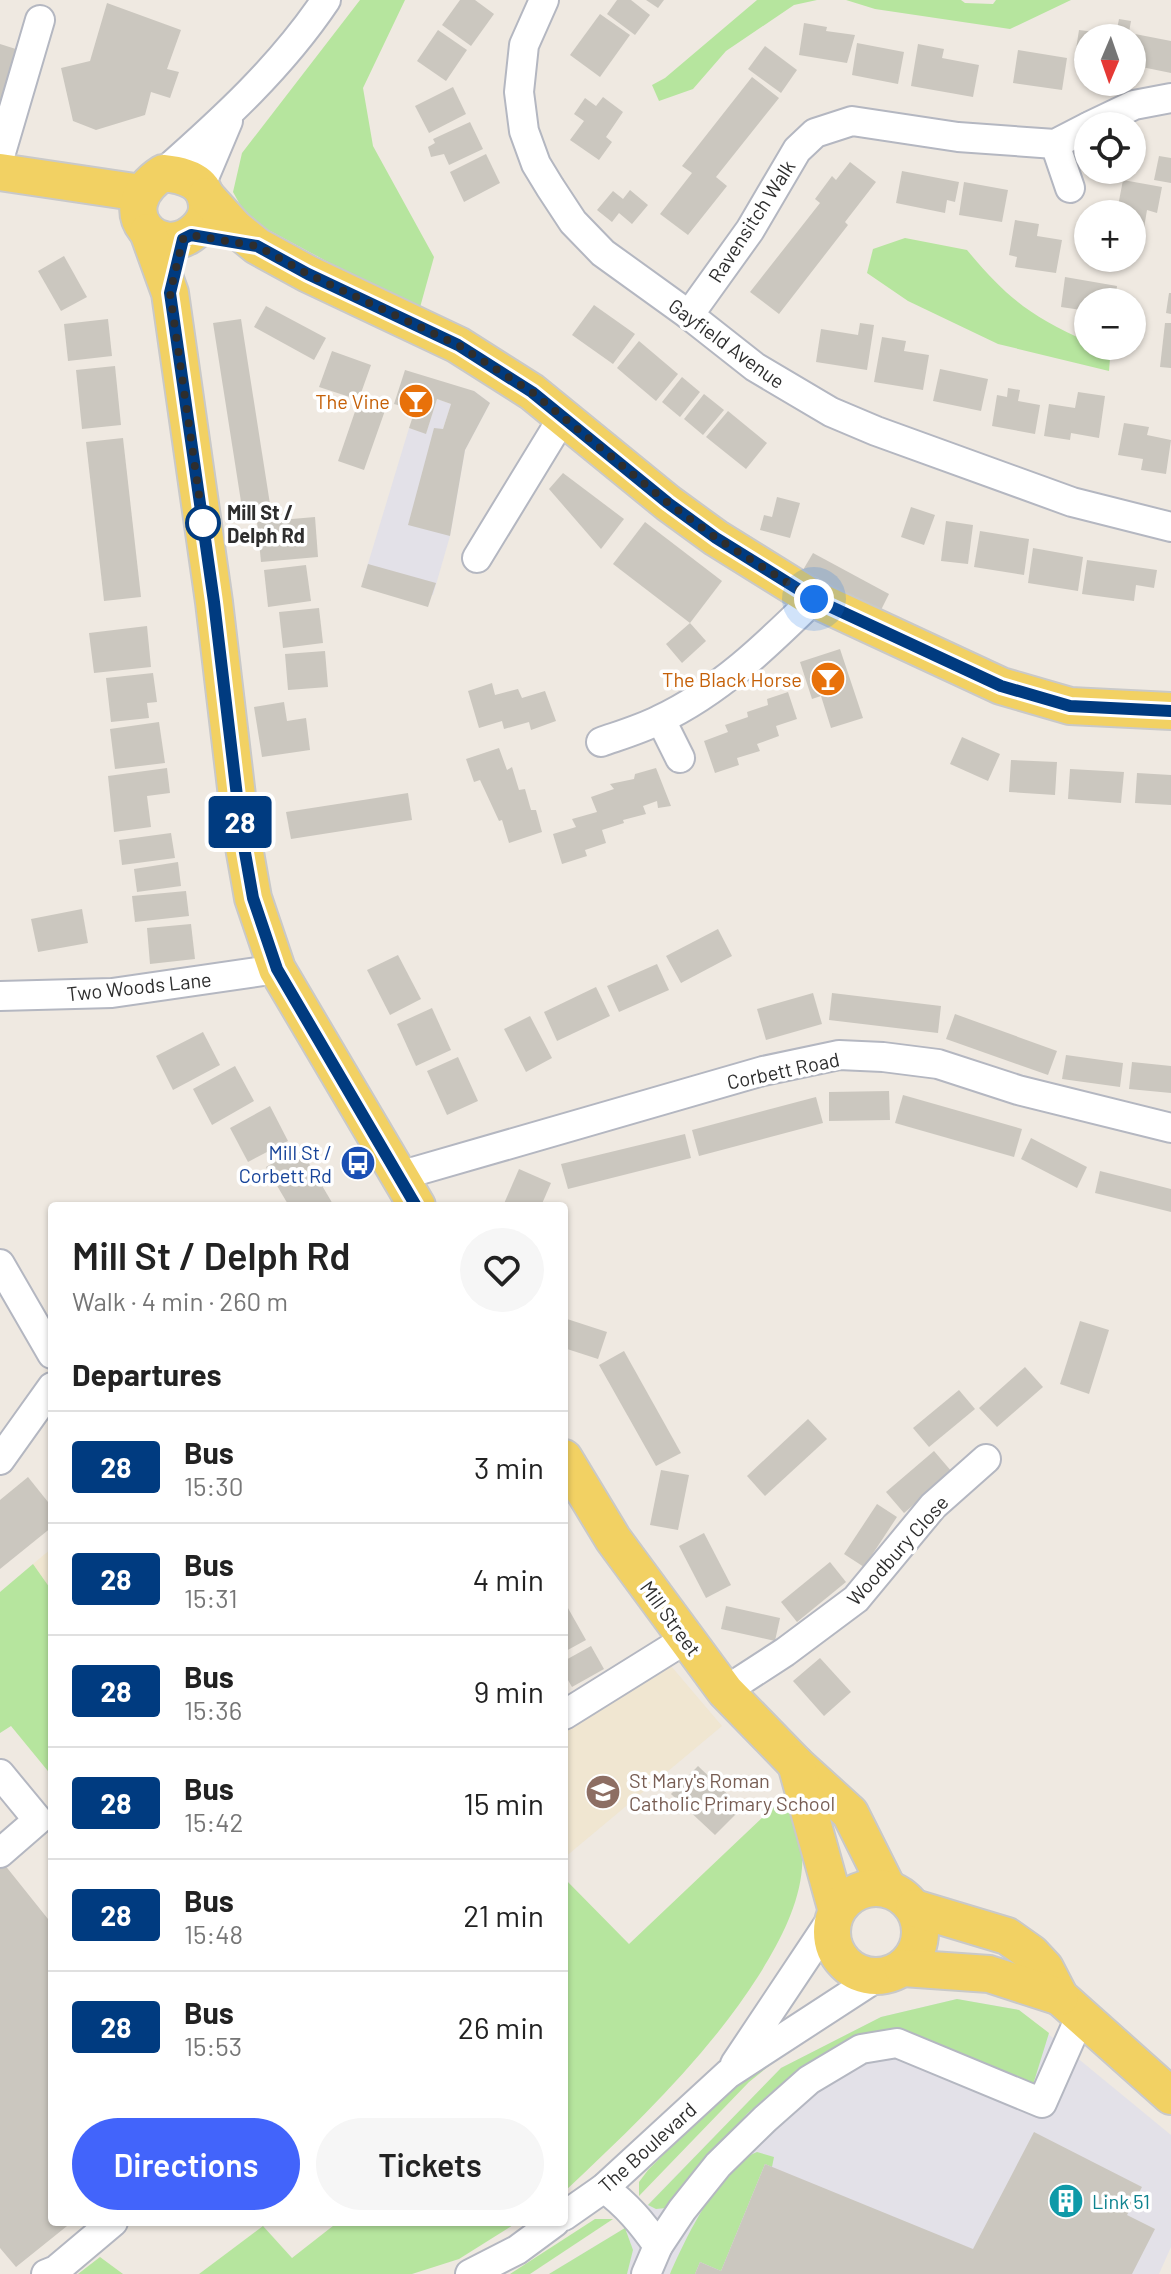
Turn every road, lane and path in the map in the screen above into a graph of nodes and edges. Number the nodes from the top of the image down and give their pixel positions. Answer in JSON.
{"nodes":[{"id":1,"x":326,"y":0,"type":"edge"},
{"id":2,"x":544,"y":0,"type":"edge"},
{"id":3,"x":40,"y":20,"type":"dead end"},
{"id":4,"x":1171,"y":98,"type":"edge"},
{"id":5,"x":1120,"y":112,"type":"edge"},
{"id":6,"x":231,"y":113,"type":"junction"},
{"id":7,"x":1074,"y":134,"type":"edge"},
{"id":8,"x":1055,"y":144,"type":"junction"},
{"id":9,"x":0,"y":156,"type":"edge"},
{"id":10,"x":0,"y":172,"type":"edge"},
{"id":11,"x":152,"y":183,"type":"junction"},
{"id":12,"x":1070,"y":188,"type":"dead end"},
{"id":13,"x":203,"y":190,"type":"junction"},
{"id":14,"x":148,"y":232,"type":"junction"},
{"id":15,"x":187,"y":237,"type":"junction"},
{"id":16,"x":257,"y":246,"type":"junction"},
{"id":17,"x":170,"y":293,"type":"junction"},
{"id":18,"x":689,"y":315,"type":"junction"},
{"id":19,"x":563,"y":417,"type":"junction"},
{"id":20,"x":1171,"y":527,"type":"edge"},
{"id":21,"x":477,"y":558,"type":"dead end"},
{"id":22,"x":814,"y":599,"type":"junction"},
{"id":23,"x":1171,"y":711,"type":"edge"},
{"id":24,"x":661,"y":720,"type":"junction"},
{"id":25,"x":601,"y":742,"type":"dead end"},
{"id":26,"x":680,"y":758,"type":"dead end"},
{"id":27,"x":277,"y":969,"type":"junction"},
{"id":28,"x":0,"y":996,"type":"edge"},
{"id":29,"x":1171,"y":1128,"type":"edge"},
{"id":30,"x":408,"y":1191,"type":"edge"},
{"id":31,"x":0,"y":1264,"type":"edge"},
{"id":32,"x":48,"y":1347,"type":"edge"},
{"id":33,"x":48,"y":1393,"type":"edge"},
{"id":34,"x":986,"y":1459,"type":"dead end"},
{"id":35,"x":0,"y":1460,"type":"edge"},
{"id":36,"x":568,"y":1465,"type":"edge"},
{"id":37,"x":686,"y":1639,"type":"junction"},
{"id":38,"x":725,"y":1691,"type":"junction"},
{"id":39,"x":568,"y":1713,"type":"edge"},
{"id":40,"x":796,"y":1764,"type":"junction"},
{"id":41,"x":0,"y":1774,"type":"edge"},
{"id":42,"x":45,"y":1829,"type":"edge"},
{"id":43,"x":0,"y":1853,"type":"edge"},
{"id":44,"x":901,"y":1898,"type":"junction"},
{"id":45,"x":834,"y":1914,"type":"junction"},
{"id":46,"x":890,"y":1973,"type":"junction"},
{"id":47,"x":1070,"y":2006,"type":"junction"},
{"id":48,"x":728,"y":2074,"type":"junction"},
{"id":49,"x":1171,"y":2096,"type":"edge"},
{"id":50,"x":604,"y":2188,"type":"junction"},
{"id":51,"x":568,"y":2213,"type":"edge"},
{"id":52,"x":108,"y":2226,"type":"edge"},
{"id":53,"x":550,"y":2226,"type":"edge"},
{"id":54,"x":658,"y":2246,"type":"junction"},
{"id":55,"x":474,"y":2271,"type":"edge"},
{"id":56,"x":46,"y":2274,"type":"edge"},
{"id":57,"x":646,"y":2274,"type":"edge"}],
"edges":[{"from":1,"to":6,"type":"street"},
{"from":2,"to":18,"type":"street","name":"Gayfield Avenue"},
{"from":3,"to":9,"type":"street"},
{"from":4,"to":5,"type":"street"},
{"from":6,"to":11,"type":"street"},
{"from":6,"to":13,"type":"street"},
{"from":7,"to":8,"type":"street"},
{"from":8,"to":12,"type":"street"},
{"from":8,"to":18,"type":"street","name":"Ravensitch Walk"},
{"from":10,"to":11,"type":"main road"},
{"from":11,"to":13,"type":"main road"},
{"from":11,"to":14,"type":"main road"},
{"from":13,"to":15,"type":"main road"},
{"from":13,"to":16,"type":"main road"},
{"from":14,"to":15,"type":"main road"},
{"from":14,"to":17,"type":"main road"},
{"from":15,"to":16,"type":"main road"},
{"from":15,"to":17,"type":"main road"},
{"from":16,"to":19,"type":"main road"},
{"from":17,"to":27,"type":"main road"},
{"from":18,"to":20,"type":"street","name":"Gayfield Avenue"},
{"from":19,"to":21,"type":"street"},
{"from":19,"to":22,"type":"main road"},
{"from":22,"to":23,"type":"main road"},
{"from":22,"to":24,"type":"street"},
{"from":24,"to":25,"type":"street"},
{"from":24,"to":26,"type":"street"},
{"from":27,"to":28,"type":"street","name":"Two Woods Lane"},
{"from":27,"to":30,"type":"main road"},
{"from":29,"to":30,"type":"street","name":"Corbett Road"},
{"from":31,"to":32,"type":"street"},
{"from":33,"to":35,"type":"street"},
{"from":34,"to":38,"type":"street","name":"Woodbury Close"},
{"from":36,"to":37,"type":"main road","name":"Mill Street"},
{"from":37,"to":38,"type":"main road","name":"Mill Street"},
{"from":37,"to":39,"type":"street"},
{"from":38,"to":40,"type":"main road","name":"Mill Street"},
{"from":40,"to":44,"type":"main road","name":"Mill Street"},
{"from":40,"to":45,"type":"main road","name":"Mill Street"},
{"from":41,"to":42,"type":"street"},
{"from":42,"to":43,"type":"street"},
{"from":44,"to":45,"type":"main road"},
{"from":44,"to":46,"type":"main road"},
{"from":44,"to":47,"type":"main road"},
{"from":45,"to":46,"type":"main road"},
{"from":45,"to":48,"type":"street","name":"The Boulevard"},
{"from":46,"to":47,"type":"main road"},
{"from":46,"to":48,"type":"street","name":"The Boulevard"},
{"from":47,"to":49,"type":"main road"},
{"from":47,"to":54,"type":"street"},
{"from":48,"to":50,"type":"street","name":"The Boulevard"},
{"from":50,"to":51,"type":"street","name":"The Boulevard"},
{"from":50,"to":54,"type":"street"},
{"from":52,"to":56,"type":"street"},
{"from":53,"to":55,"type":"street"},
{"from":54,"to":57,"type":"street"}]}
